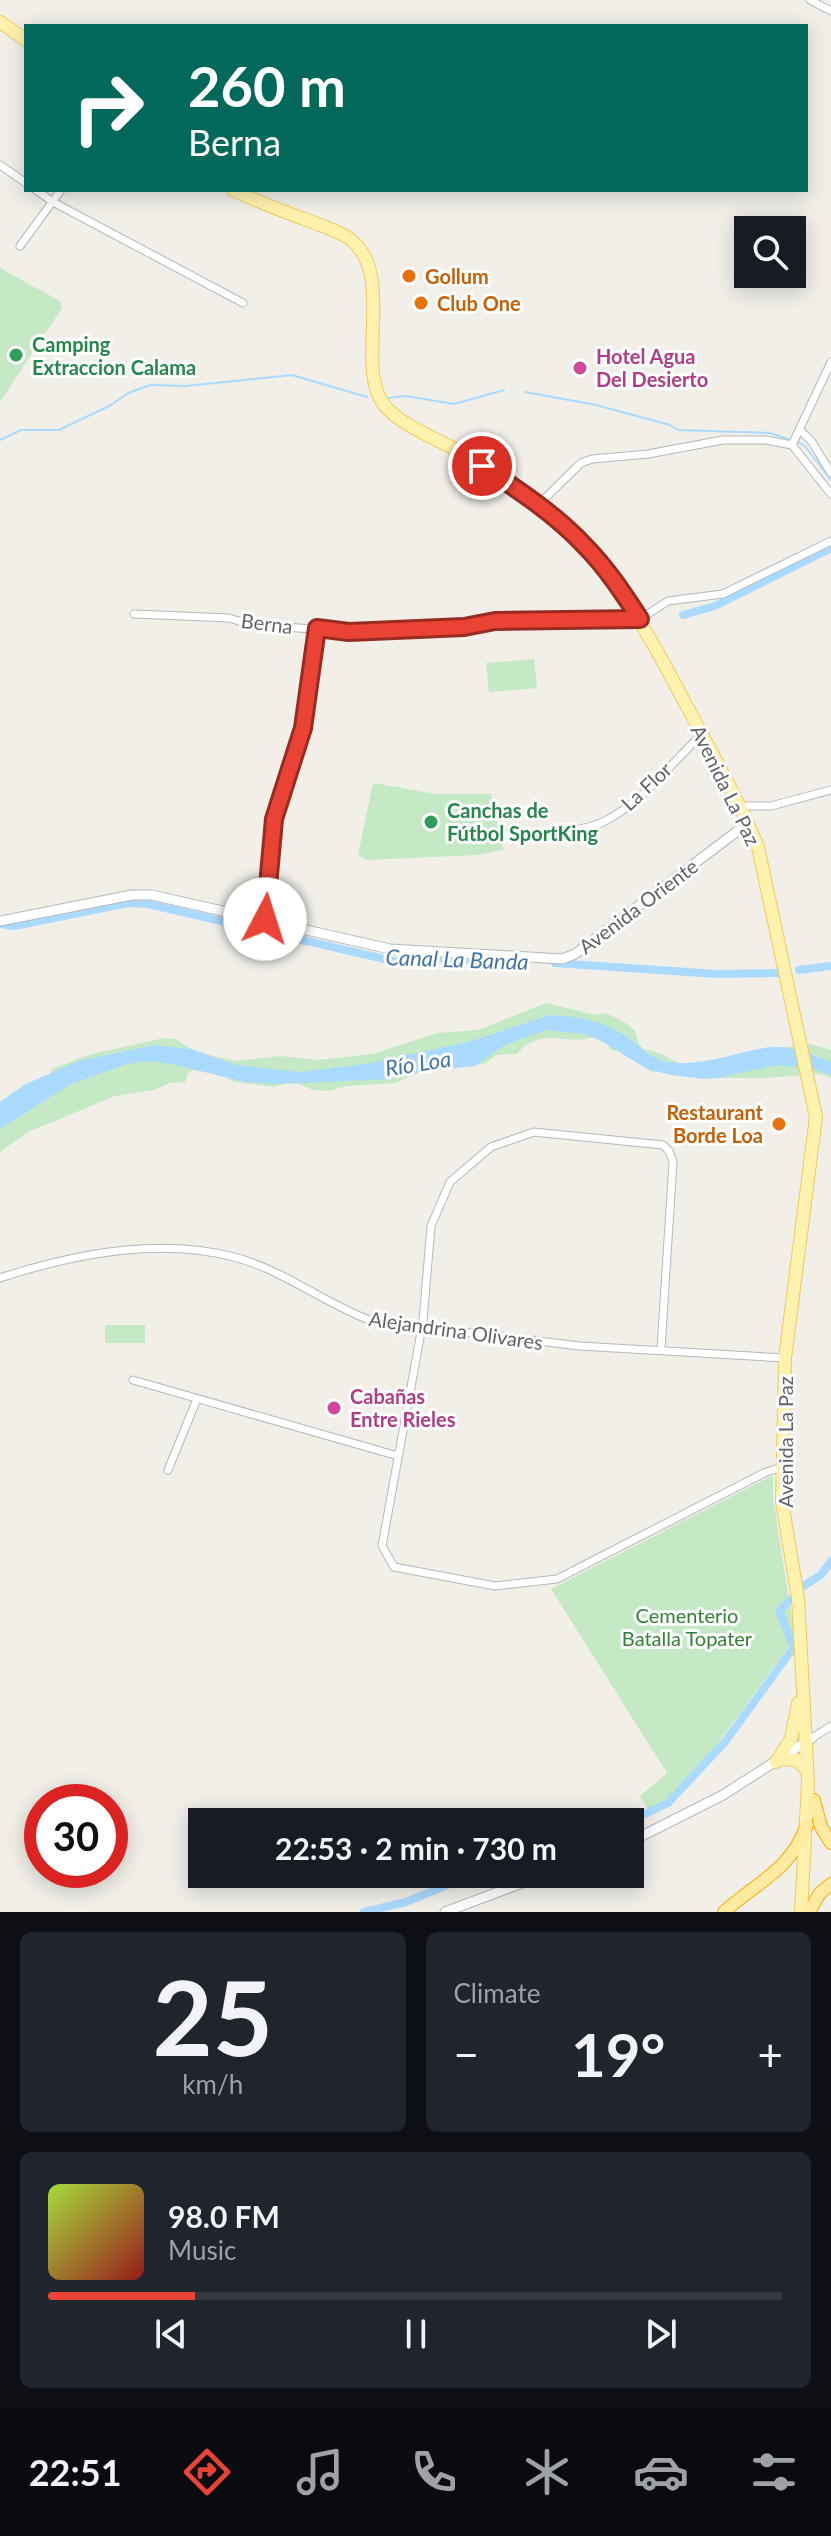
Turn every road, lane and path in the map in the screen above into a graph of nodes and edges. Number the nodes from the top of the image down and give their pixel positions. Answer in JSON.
{"nodes":[{"id":1,"x":810,"y":0,"type":"edge"},
{"id":2,"x":831,"y":11,"type":"edge"},
{"id":3,"x":0,"y":22,"type":"edge"},
{"id":4,"x":24,"y":39,"type":"edge"},
{"id":5,"x":0,"y":165,"type":"edge"},
{"id":6,"x":24,"y":182,"type":"edge"},
{"id":7,"x":39,"y":192,"type":"edge"},
{"id":8,"x":60,"y":192,"type":"edge"},
{"id":9,"x":238,"y":192,"type":"edge"},
{"id":10,"x":53,"y":202,"type":"junction"},
{"id":11,"x":20,"y":246,"type":"dead end"},
{"id":12,"x":243,"y":303,"type":"dead end"},
{"id":13,"x":831,"y":362,"type":"edge"},
{"id":14,"x":801,"y":431,"type":"junction"},
{"id":15,"x":792,"y":445,"type":"junction"},
{"id":16,"x":831,"y":473,"type":"edge"},
{"id":17,"x":831,"y":494,"type":"edge"},
{"id":18,"x":538,"y":505,"type":"junction"},
{"id":19,"x":831,"y":541,"type":"edge"},
{"id":20,"x":134,"y":614,"type":"dead end"},
{"id":21,"x":640,"y":619,"type":"junction"},
{"id":22,"x":317,"y":628,"type":"junction"},
{"id":23,"x":702,"y":734,"type":"junction"},
{"id":24,"x":831,"y":790,"type":"edge"},
{"id":25,"x":741,"y":806,"type":"junction"},
{"id":26,"x":748,"y":823,"type":"junction"},
{"id":27,"x":489,"y":834,"type":"dead end"},
{"id":28,"x":265,"y":919,"type":"junction"},
{"id":29,"x":0,"y":921,"type":"edge"},
{"id":30,"x":0,"y":1278,"type":"edge"},
{"id":31,"x":421,"y":1329,"type":"junction"},
{"id":32,"x":661,"y":1349,"type":"junction"},
{"id":33,"x":785,"y":1358,"type":"junction"},
{"id":34,"x":133,"y":1380,"type":"dead end"},
{"id":35,"x":197,"y":1399,"type":"junction"},
{"id":36,"x":398,"y":1456,"type":"junction"},
{"id":37,"x":783,"y":1466,"type":"junction"},
{"id":38,"x":168,"y":1470,"type":"dead end"},
{"id":39,"x":803,"y":1686,"type":"junction"},
{"id":40,"x":831,"y":1726,"type":"edge"},
{"id":41,"x":808,"y":1741,"type":"junction"},
{"id":42,"x":778,"y":1760,"type":"junction"},
{"id":43,"x":807,"y":1770,"type":"junction"},
{"id":44,"x":814,"y":1800,"type":"junction"},
{"id":45,"x":807,"y":1825,"type":"junction"},
{"id":46,"x":644,"y":1835,"type":"edge"},
{"id":47,"x":831,"y":1843,"type":"edge"},
{"id":48,"x":831,"y":1884,"type":"edge"},
{"id":49,"x":509,"y":1888,"type":"edge"},
{"id":50,"x":445,"y":1912,"type":"edge"},
{"id":51,"x":724,"y":1912,"type":"edge"},
{"id":52,"x":805,"y":1912,"type":"edge"}],
"edges":[{"from":1,"to":2,"type":"street"},
{"from":3,"to":4,"type":"main road"},
{"from":5,"to":6,"type":"street"},
{"from":7,"to":10,"type":"street"},
{"from":8,"to":10,"type":"street"},
{"from":9,"to":18,"type":"main road","name":"Avenida La Paz"},
{"from":10,"to":11,"type":"street"},
{"from":10,"to":12,"type":"street"},
{"from":13,"to":14,"type":"street"},
{"from":14,"to":15,"type":"street"},
{"from":14,"to":16,"type":"street"},
{"from":15,"to":17,"type":"street"},
{"from":15,"to":18,"type":"street"},
{"from":18,"to":21,"type":"main road","name":"Avenida La Paz"},
{"from":19,"to":21,"type":"street"},
{"from":20,"to":22,"type":"street","name":"Berna"},
{"from":21,"to":22,"type":"street","name":"Berna"},
{"from":21,"to":23,"type":"main road","name":"Avenida La Paz"},
{"from":22,"to":28,"type":"street"},
{"from":23,"to":25,"type":"main road","name":"Avenida La Paz"},
{"from":23,"to":27,"type":"street","name":"La Flor"},
{"from":24,"to":25,"type":"street"},
{"from":25,"to":26,"type":"main road","name":"Avenida La Paz"},
{"from":26,"to":28,"type":"street","name":"Avenida Oriente"},
{"from":26,"to":33,"type":"main road","name":"Avenida La Paz"},
{"from":28,"to":29,"type":"street","name":"Avenida Oriente"},
{"from":30,"to":31,"type":"street","name":"Alejandrina Olivares"},
{"from":31,"to":32,"type":"street","name":"Alejandrina Olivares"},
{"from":31,"to":32,"type":"street"},
{"from":31,"to":36,"type":"street"},
{"from":32,"to":33,"type":"street","name":"Alejandrina Olivares"},
{"from":33,"to":37,"type":"main road","name":"Avenida La Paz"},
{"from":34,"to":35,"type":"street"},
{"from":35,"to":36,"type":"street"},
{"from":35,"to":38,"type":"street"},
{"from":36,"to":37,"type":"street"},
{"from":37,"to":39,"type":"main road","name":"Avenida La Paz"},
{"from":39,"to":41,"type":"main road","name":"Avenida La Paz"},
{"from":39,"to":42,"type":"main road"},
{"from":40,"to":41,"type":"street"},
{"from":41,"to":42,"type":"street"},
{"from":41,"to":43,"type":"main road","name":"Avenida La Paz"},
{"from":41,"to":44,"type":"main road","name":"Avenida La Paz"},
{"from":42,"to":43,"type":"main road"},
{"from":42,"to":46,"type":"street"},
{"from":43,"to":45,"type":"main road","name":"Avenida La Paz"},
{"from":44,"to":47,"type":"highway"},
{"from":44,"to":52,"type":"main road","name":"Avenida La Paz"},
{"from":45,"to":51,"type":"highway"},
{"from":45,"to":52,"type":"main road","name":"Avenida La Paz"},
{"from":48,"to":52,"type":"highway"},
{"from":49,"to":50,"type":"street"}]}
